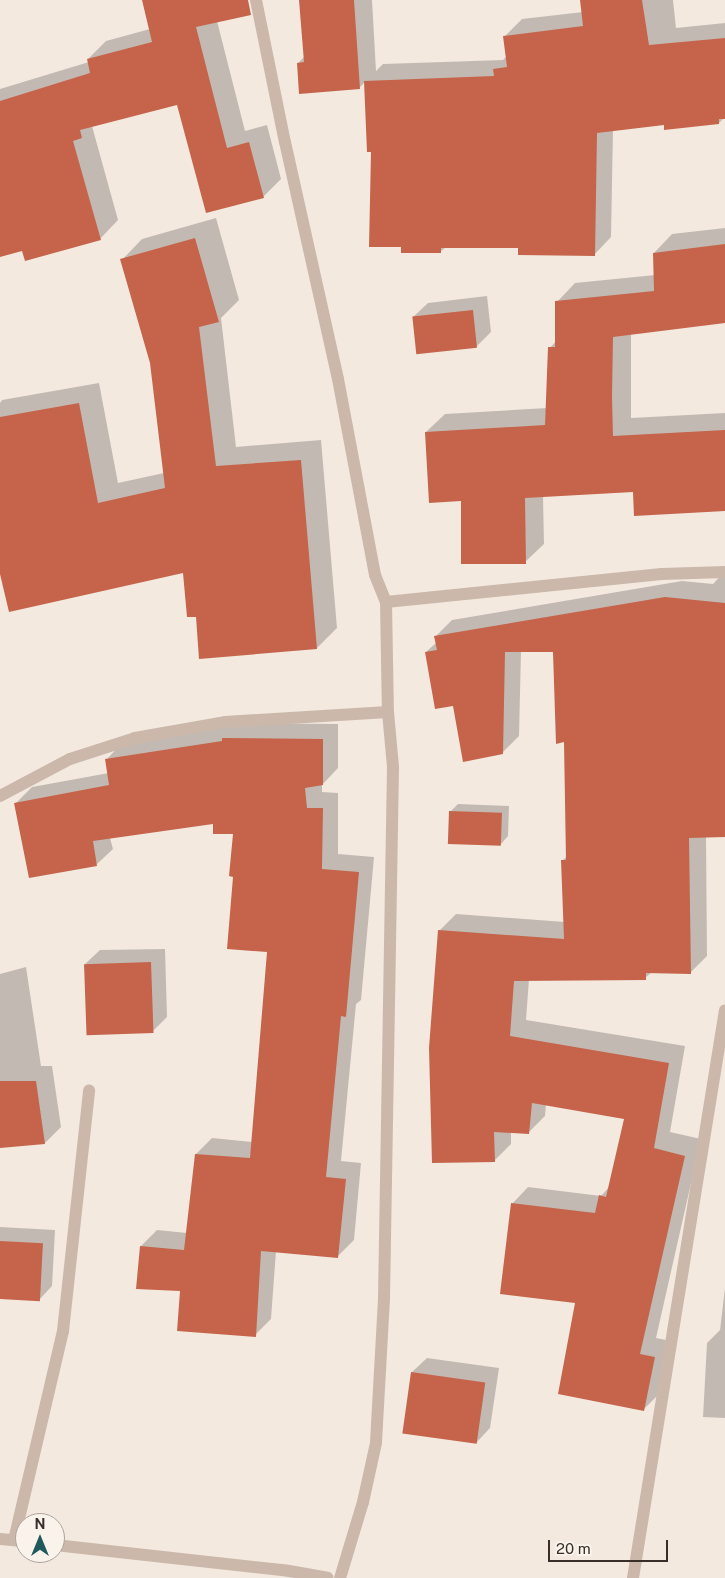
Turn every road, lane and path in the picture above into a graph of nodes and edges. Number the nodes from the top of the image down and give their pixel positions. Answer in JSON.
{"nodes":[{"id":1,"x":256,"y":0,"type":"edge"},
{"id":2,"x":725,"y":572,"type":"edge"},
{"id":3,"x":386,"y":602,"type":"junction"},
{"id":4,"x":388,"y":712,"type":"junction"},
{"id":5,"x":0,"y":796,"type":"edge"},
{"id":6,"x":725,"y":1010,"type":"edge"},
{"id":7,"x":89,"y":1090,"type":"dead end"},
{"id":8,"x":26,"y":1513,"type":"edge"},
{"id":9,"x":0,"y":1539,"type":"edge"},
{"id":10,"x":15,"y":1540,"type":"edge"},
{"id":11,"x":65,"y":1546,"type":"edge"},
{"id":12,"x":327,"y":1578,"type":"edge"},
{"id":13,"x":340,"y":1578,"type":"edge"},
{"id":14,"x":633,"y":1578,"type":"edge"}],
"edges":[{"from":1,"to":3,"type":"street"},
{"from":2,"to":3,"type":"street"},
{"from":3,"to":4,"type":"street"},
{"from":4,"to":5,"type":"street"},
{"from":4,"to":13,"type":"street"},
{"from":6,"to":14,"type":"street"},
{"from":7,"to":8,"type":"street"},
{"from":9,"to":10,"type":"street"},
{"from":11,"to":12,"type":"street"}]}
